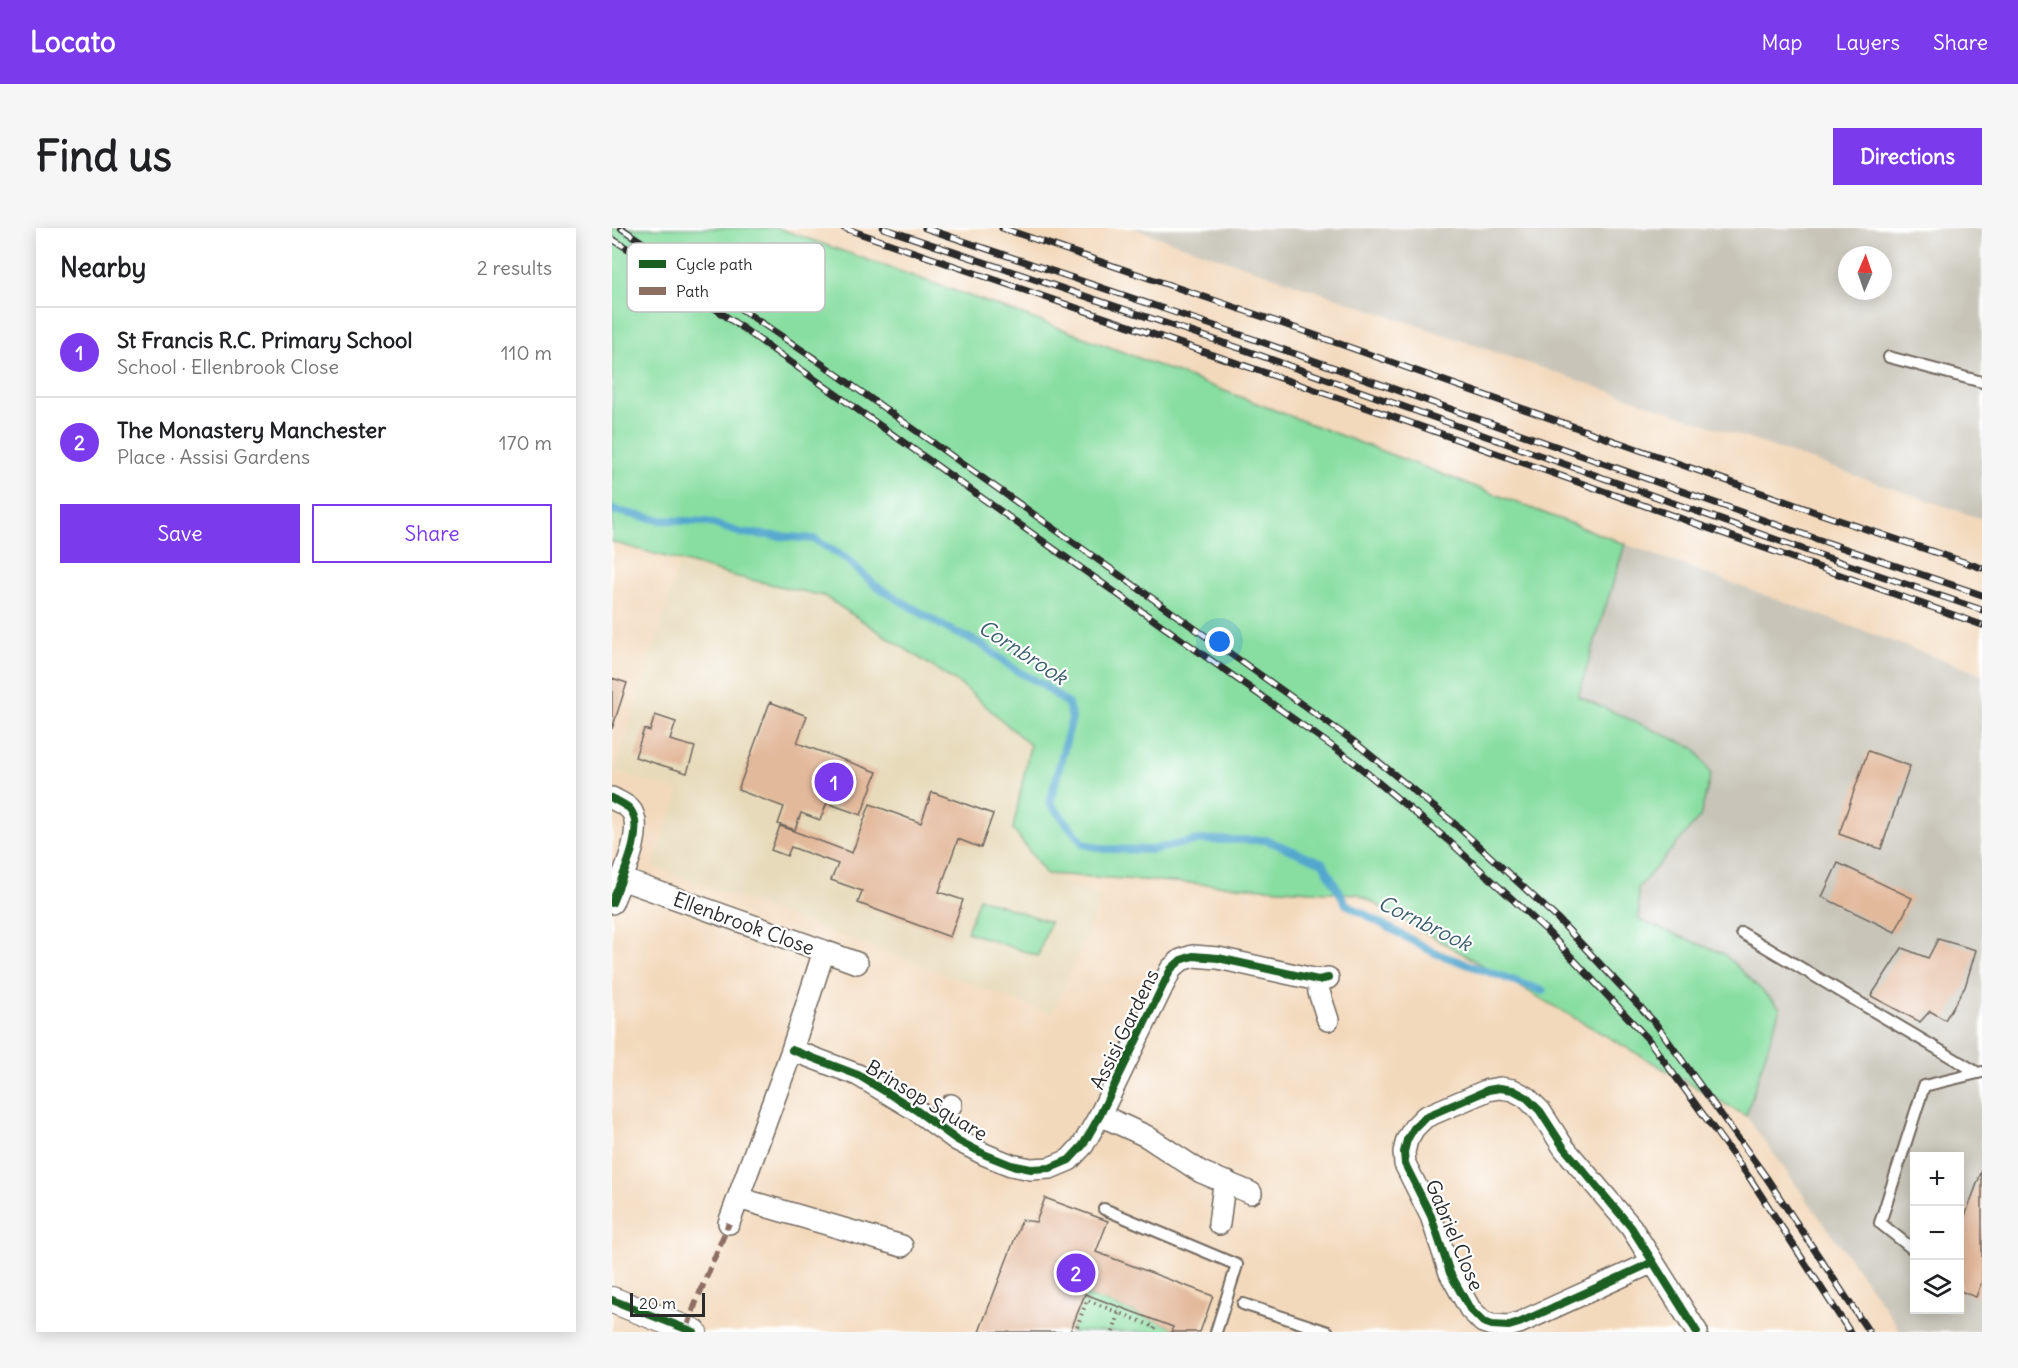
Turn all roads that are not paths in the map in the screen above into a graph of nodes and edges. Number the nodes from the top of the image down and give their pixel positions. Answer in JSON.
{"nodes":[{"id":1,"x":1889,"y":357,"type":"dead end"},
{"id":2,"x":1982,"y":382,"type":"edge"},
{"id":3,"x":612,"y":798,"type":"edge"},
{"id":4,"x":621,"y":879,"type":"junction"},
{"id":5,"x":612,"y":903,"type":"edge"},
{"id":6,"x":1742,"y":933,"type":"dead end"},
{"id":7,"x":824,"y":951,"type":"junction"},
{"id":8,"x":857,"y":963,"type":"dead end"},
{"id":9,"x":1328,"y":1020,"type":"dead end"},
{"id":10,"x":792,"y":1050,"type":"junction"},
{"id":11,"x":1980,"y":1072,"type":"edge"},
{"id":12,"x":951,"y":1105,"type":"dead end"},
{"id":13,"x":1100,"y":1115,"type":"junction"},
{"id":14,"x":936,"y":1125,"type":"junction"},
{"id":15,"x":1011,"y":1165,"type":"joint"},
{"id":16,"x":1227,"y":1182,"type":"junction"},
{"id":17,"x":1251,"y":1193,"type":"dead end"},
{"id":18,"x":738,"y":1198,"type":"junction"},
{"id":19,"x":1104,"y":1209,"type":"dead end"},
{"id":20,"x":729,"y":1223,"type":"dead end"},
{"id":21,"x":1219,"y":1224,"type":"dead end"},
{"id":22,"x":902,"y":1246,"type":"dead end"},
{"id":23,"x":1910,"y":1247,"type":"edge"},
{"id":24,"x":1653,"y":1262,"type":"junction"},
{"id":25,"x":612,"y":1300,"type":"edge"},
{"id":26,"x":1243,"y":1304,"type":"dead end"},
{"id":27,"x":694,"y":1332,"type":"edge"},
{"id":28,"x":1216,"y":1332,"type":"edge"},
{"id":29,"x":1328,"y":1332,"type":"edge"},
{"id":30,"x":1697,"y":1332,"type":"edge"}],
"edges":[{"from":1,"to":2,"type":"lane"},
{"from":3,"to":4,"type":"street"},
{"from":4,"to":5,"type":"street"},
{"from":4,"to":7,"type":"street","name":"Ellenbrook Close"},
{"from":6,"to":11,"type":"lane"},
{"from":7,"to":8,"type":"street"},
{"from":7,"to":10,"type":"street","name":"Ellenbrook Close"},
{"from":9,"to":13,"type":"street","name":"Assisi Gardens"},
{"from":10,"to":14,"type":"street","name":"Brinsop Square"},
{"from":10,"to":18,"type":"street","name":"Ellenbrook Close"},
{"from":11,"to":23,"type":"lane"},
{"from":12,"to":14,"type":"street","name":"Brinsop Square"},
{"from":13,"to":15,"type":"street","name":"Assisi Gardens"},
{"from":13,"to":16,"type":"street","name":"Assisi Gardens"},
{"from":14,"to":15,"type":"street","name":"Brinsop Square"},
{"from":16,"to":17,"type":"street","name":"Assisi Gardens"},
{"from":16,"to":21,"type":"street"},
{"from":18,"to":20,"type":"street","name":"Ellenbrook Close"},
{"from":18,"to":22,"type":"street"},
{"from":19,"to":28,"type":"lane"},
{"from":24,"to":24,"type":"street","name":"Gabriel Close"},
{"from":24,"to":30,"type":"street","name":"Gabriel Close"},
{"from":25,"to":27,"type":"street"},
{"from":26,"to":29,"type":"lane"}]}
